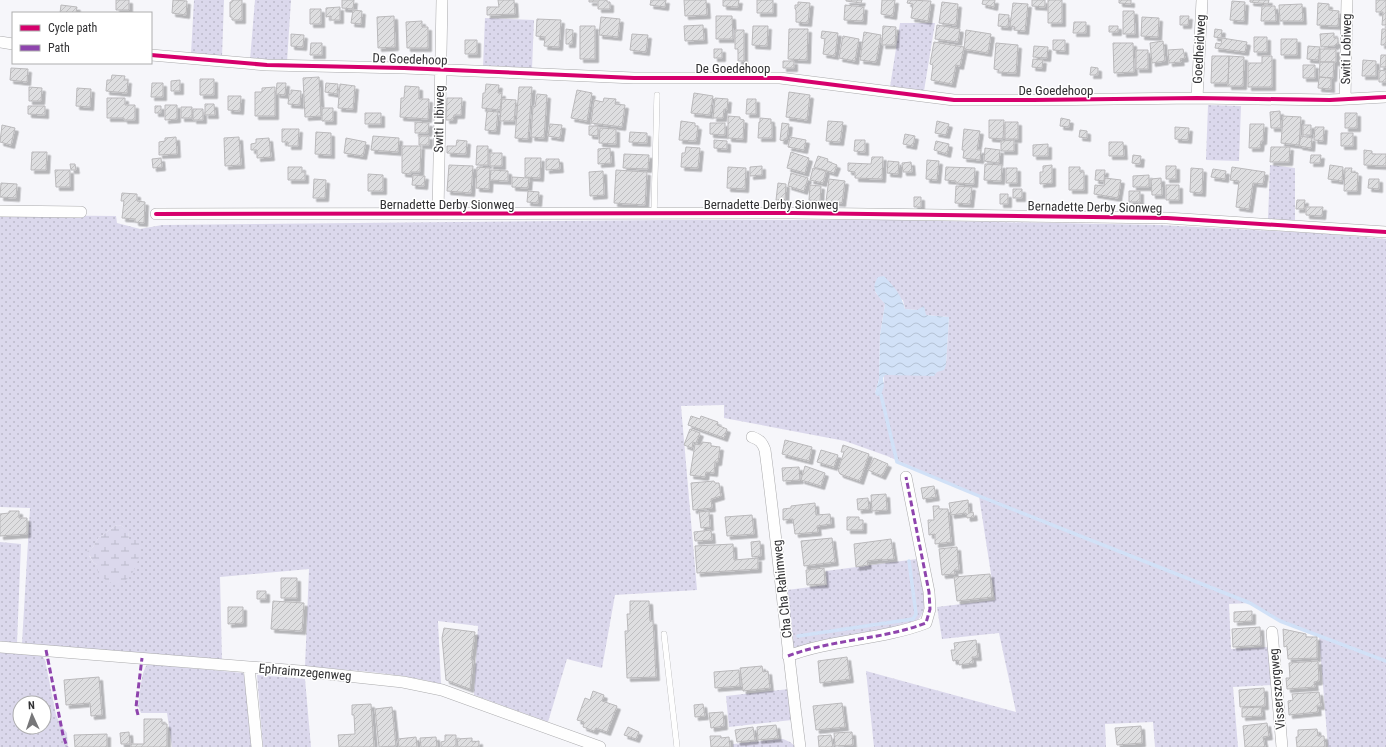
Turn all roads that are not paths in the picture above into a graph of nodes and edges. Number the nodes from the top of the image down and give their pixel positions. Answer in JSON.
{"nodes":[{"id":1,"x":442,"y":0,"type":"edge"},
{"id":2,"x":1202,"y":0,"type":"edge"},
{"id":3,"x":1347,"y":0,"type":"edge"},
{"id":4,"x":0,"y":42,"type":"edge"},
{"id":5,"x":12,"y":44,"type":"edge"},
{"id":6,"x":152,"y":55,"type":"edge"},
{"id":7,"x":440,"y":70,"type":"junction"},
{"id":8,"x":657,"y":95,"type":"dead end"},
{"id":9,"x":1386,"y":97,"type":"edge"},
{"id":10,"x":1197,"y":98,"type":"junction"},
{"id":11,"x":1345,"y":99,"type":"junction"},
{"id":12,"x":0,"y":211,"type":"edge"},
{"id":13,"x":81,"y":212,"type":"dead end"},
{"id":14,"x":156,"y":214,"type":"dead end"},
{"id":15,"x":438,"y":214,"type":"junction"},
{"id":16,"x":654,"y":214,"type":"junction"},
{"id":17,"x":1386,"y":232,"type":"edge"},
{"id":18,"x":752,"y":438,"type":"dead end"},
{"id":19,"x":906,"y":477,"type":"dead end"},
{"id":20,"x":1272,"y":632,"type":"dead end"},
{"id":21,"x":664,"y":634,"type":"dead end"},
{"id":22,"x":0,"y":646,"type":"edge"},
{"id":23,"x":788,"y":656,"type":"junction"},
{"id":24,"x":249,"y":667,"type":"junction"},
{"id":25,"x":257,"y":747,"type":"edge"},
{"id":26,"x":600,"y":747,"type":"edge"},
{"id":27,"x":677,"y":747,"type":"edge"},
{"id":28,"x":800,"y":747,"type":"edge"},
{"id":29,"x":1282,"y":747,"type":"edge"}],
"edges":[{"from":1,"to":7,"type":"street","name":"Switi Libiweg"},
{"from":2,"to":10,"type":"street","name":"Goedheidweg"},
{"from":3,"to":11,"type":"street","name":"Switi Lobiweg"},
{"from":4,"to":5,"type":"street"},
{"from":6,"to":7,"type":"street","name":"De Goedehoop"},
{"from":7,"to":10,"type":"street","name":"De Goedehoop"},
{"from":7,"to":15,"type":"street","name":"Switi Libiweg"},
{"from":8,"to":16,"type":"lane"},
{"from":9,"to":11,"type":"street","name":"De Goedehoop"},
{"from":10,"to":11,"type":"street","name":"De Goedehoop"},
{"from":12,"to":13,"type":"street"},
{"from":14,"to":15,"type":"street","name":"Bernadette Derby Sionweg"},
{"from":15,"to":16,"type":"street","name":"Bernadette Derby Sionweg"},
{"from":16,"to":17,"type":"street","name":"Bernadette Derby Sionweg"},
{"from":18,"to":23,"type":"street","name":"Cha Cha Rahimweg"},
{"from":19,"to":23,"type":"street"},
{"from":20,"to":29,"type":"street","name":"Visserszorgweg"},
{"from":21,"to":27,"type":"lane"},
{"from":22,"to":24,"type":"street","name":"Ephraimzegenweg"},
{"from":23,"to":28,"type":"street","name":"Cha Cha Rahimweg"},
{"from":24,"to":25,"type":"street"},
{"from":24,"to":26,"type":"street","name":"Ephraimzegenweg"}]}
